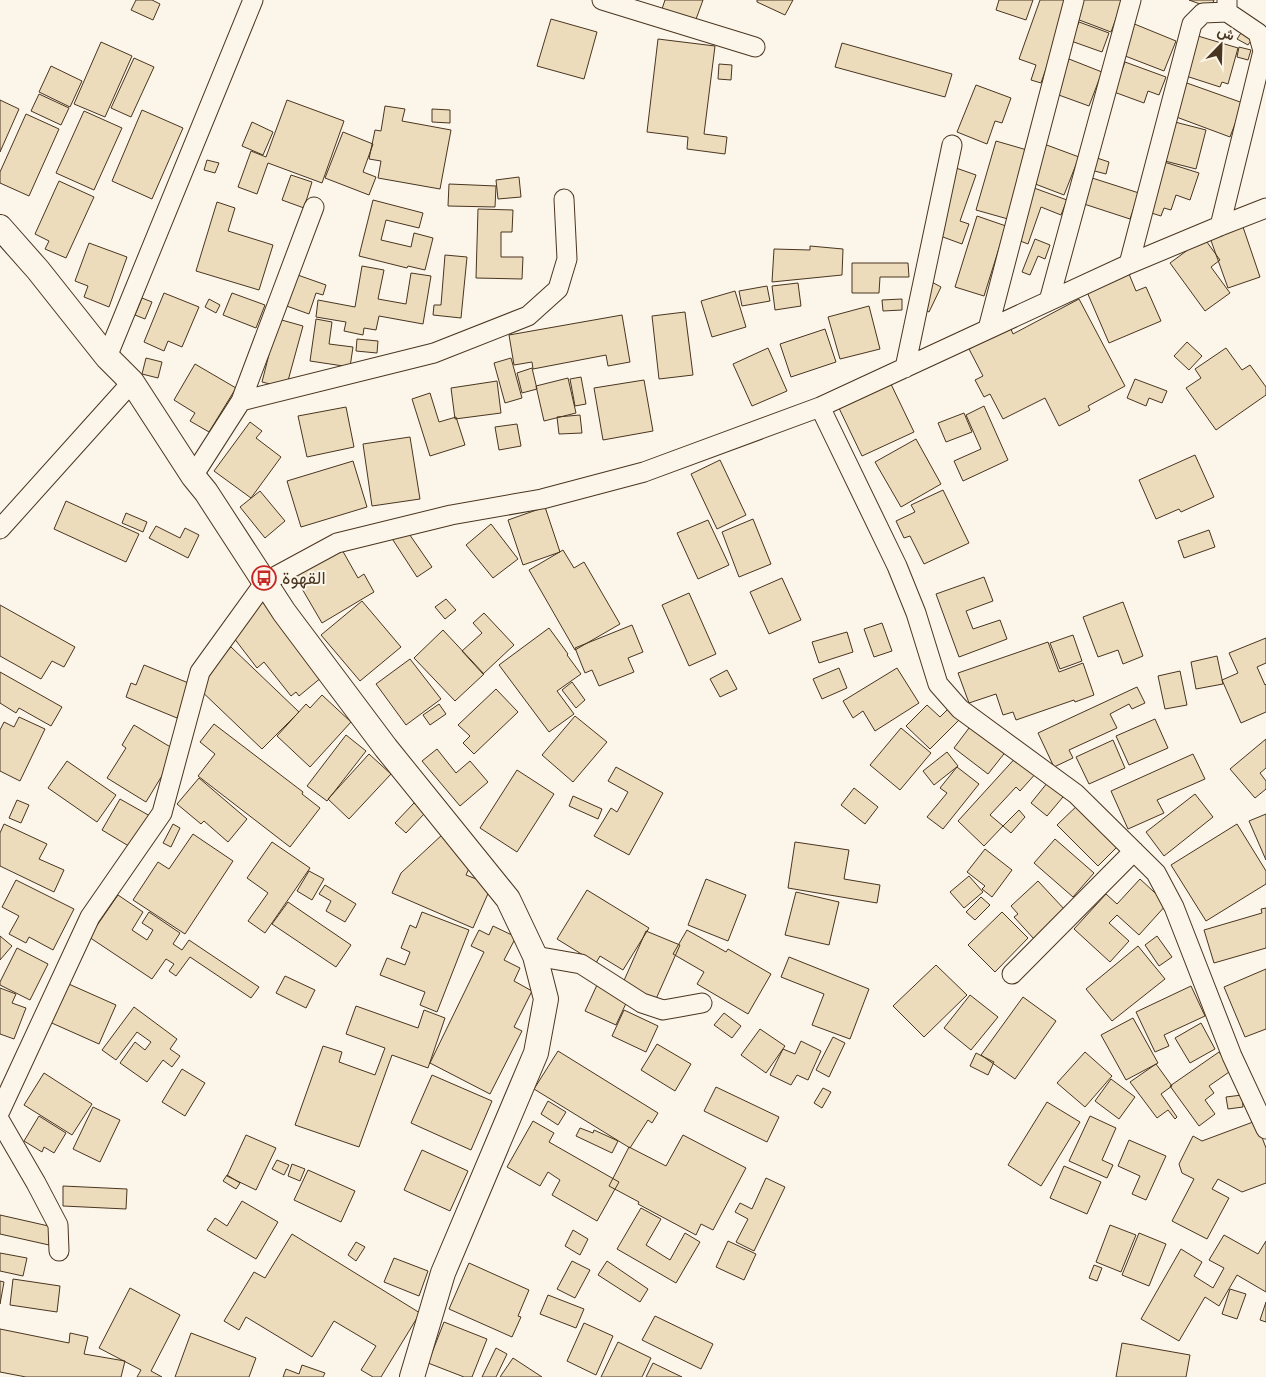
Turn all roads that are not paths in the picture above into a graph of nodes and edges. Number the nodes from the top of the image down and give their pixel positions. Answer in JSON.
{"nodes":[{"id":1,"x":253,"y":0,"type":"edge"},
{"id":2,"x":602,"y":0,"type":"edge"},
{"id":3,"x":1074,"y":0,"type":"edge"},
{"id":4,"x":1131,"y":0,"type":"edge"},
{"id":5,"x":1227,"y":6,"type":"edge"},
{"id":6,"x":661,"y":9,"type":"edge"},
{"id":7,"x":755,"y":47,"type":"dead end"},
{"id":8,"x":952,"y":145,"type":"dead end"},
{"id":9,"x":564,"y":199,"type":"dead end"},
{"id":10,"x":314,"y":207,"type":"dead end"},
{"id":11,"x":1266,"y":208,"type":"edge"},
{"id":12,"x":1220,"y":226,"type":"junction"},
{"id":13,"x":0,"y":227,"type":"edge"},
{"id":14,"x":1129,"y":264,"type":"junction"},
{"id":15,"x":1049,"y":301,"type":"junction"},
{"id":16,"x":988,"y":329,"type":"junction"},
{"id":17,"x":107,"y":357,"type":"junction"},
{"id":18,"x":905,"y":368,"type":"junction"},
{"id":19,"x":132,"y":382,"type":"junction"},
{"id":20,"x":241,"y":401,"type":"junction"},
{"id":21,"x":820,"y":407,"type":"junction"},
{"id":22,"x":193,"y":476,"type":"junction"},
{"id":23,"x":0,"y":529,"type":"edge"},
{"id":24,"x":265,"y":582,"type":"junction"},
{"id":25,"x":1134,"y":851,"type":"junction"},
{"id":26,"x":535,"y":956,"type":"junction"},
{"id":27,"x":1012,"y":974,"type":"dead end"},
{"id":28,"x":702,"y":1003,"type":"dead end"},
{"id":29,"x":0,"y":1111,"type":"edge"},
{"id":30,"x":0,"y":1121,"type":"edge"},
{"id":31,"x":1266,"y":1129,"type":"edge"},
{"id":32,"x":60,"y":1251,"type":"dead end"},
{"id":33,"x":412,"y":1377,"type":"edge"}],
"edges":[{"from":1,"to":17,"type":"street"},
{"from":2,"to":6,"type":"street"},
{"from":3,"to":16,"type":"street"},
{"from":4,"to":15,"type":"street"},
{"from":5,"to":12,"type":"street"},
{"from":5,"to":14,"type":"street"},
{"from":6,"to":7,"type":"street"},
{"from":8,"to":18,"type":"street"},
{"from":9,"to":20,"type":"street"},
{"from":10,"to":20,"type":"street"},
{"from":11,"to":12,"type":"street"},
{"from":12,"to":14,"type":"street"},
{"from":13,"to":17,"type":"street"},
{"from":14,"to":15,"type":"street"},
{"from":15,"to":16,"type":"street"},
{"from":16,"to":18,"type":"street"},
{"from":17,"to":19,"type":"street"},
{"from":18,"to":21,"type":"street"},
{"from":19,"to":22,"type":"street"},
{"from":19,"to":23,"type":"street"},
{"from":20,"to":22,"type":"street"},
{"from":21,"to":24,"type":"street"},
{"from":21,"to":25,"type":"street"},
{"from":22,"to":24,"type":"street"},
{"from":24,"to":26,"type":"street"},
{"from":24,"to":29,"type":"street"},
{"from":25,"to":27,"type":"street"},
{"from":25,"to":31,"type":"street"},
{"from":26,"to":28,"type":"street"},
{"from":26,"to":33,"type":"street"},
{"from":30,"to":32,"type":"street"}]}
